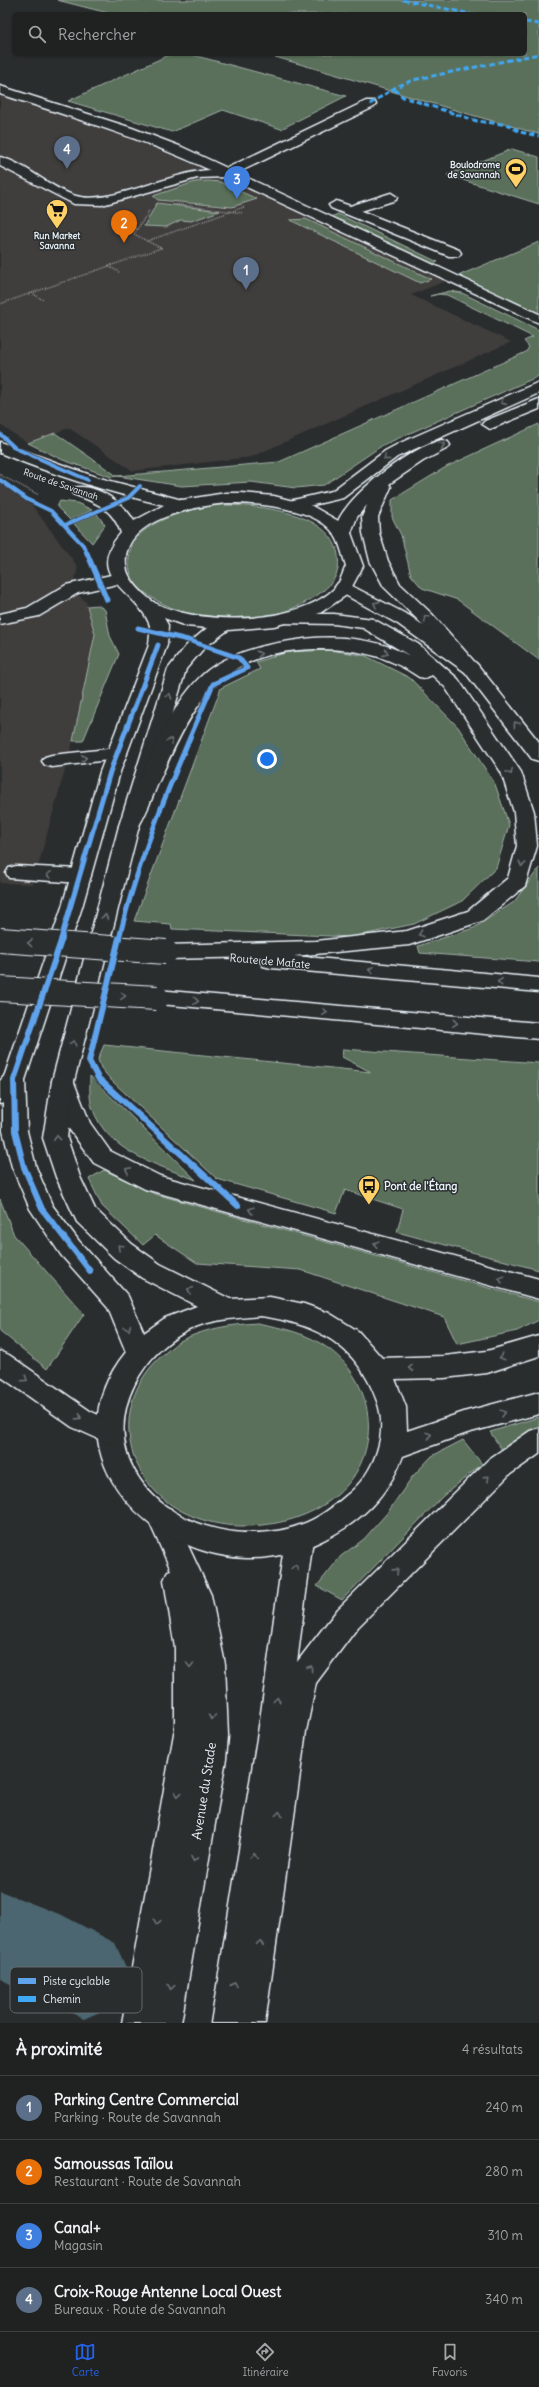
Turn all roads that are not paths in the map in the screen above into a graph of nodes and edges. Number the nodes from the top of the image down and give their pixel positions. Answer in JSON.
{"nodes":[{"id":1,"x":0,"y":90,"type":"edge"},
{"id":2,"x":370,"y":104,"type":"dead end"},
{"id":3,"x":0,"y":161,"type":"edge"},
{"id":4,"x":226,"y":172,"type":"junction"},
{"id":5,"x":391,"y":197,"type":"dead end"},
{"id":6,"x":343,"y":205,"type":"junction"},
{"id":7,"x":313,"y":213,"type":"junction"},
{"id":8,"x":454,"y":253,"type":"dead end"},
{"id":9,"x":539,"y":319,"type":"edge"},
{"id":10,"x":539,"y":387,"type":"edge"},
{"id":11,"x":539,"y":404,"type":"edge"},
{"id":12,"x":0,"y":447,"type":"edge"},
{"id":13,"x":0,"y":460,"type":"edge"},
{"id":14,"x":386,"y":481,"type":"junction"},
{"id":15,"x":182,"y":505,"type":"junction"},
{"id":16,"x":291,"y":505,"type":"junction"},
{"id":17,"x":130,"y":533,"type":"junction"},
{"id":18,"x":343,"y":534,"type":"junction"},
{"id":19,"x":120,"y":578,"type":"junction"},
{"id":20,"x":344,"y":587,"type":"junction"},
{"id":21,"x":149,"y":606,"type":"junction"},
{"id":22,"x":0,"y":618,"type":"edge"},
{"id":23,"x":286,"y":619,"type":"junction"},
{"id":24,"x":224,"y":626,"type":"junction"},
{"id":25,"x":471,"y":668,"type":"junction"},
{"id":26,"x":466,"y":704,"type":"junction"},
{"id":27,"x":117,"y":754,"type":"junction"},
{"id":28,"x":539,"y":755,"type":"edge"},
{"id":29,"x":52,"y":761,"type":"dead end"},
{"id":30,"x":129,"y":826,"type":"junction"},
{"id":31,"x":16,"y":873,"type":"dead end"},
{"id":32,"x":81,"y":876,"type":"junction"},
{"id":33,"x":0,"y":940,"type":"edge"},
{"id":34,"x":166,"y":952,"type":"junction"},
{"id":35,"x":539,"y":986,"type":"edge"},
{"id":36,"x":0,"y":989,"type":"edge"},
{"id":37,"x":539,"y":1031,"type":"edge"},
{"id":38,"x":63,"y":1081,"type":"junction"},
{"id":39,"x":7,"y":1088,"type":"edge"},
{"id":40,"x":539,"y":1289,"type":"edge"},
{"id":41,"x":225,"y":1308,"type":"junction"},
{"id":42,"x":539,"y":1346,"type":"edge"},
{"id":43,"x":139,"y":1353,"type":"junction"},
{"id":44,"x":0,"y":1362,"type":"edge"},
{"id":45,"x":378,"y":1369,"type":"junction"},
{"id":46,"x":539,"y":1403,"type":"edge"},
{"id":47,"x":110,"y":1433,"type":"junction"},
{"id":48,"x":539,"y":1439,"type":"edge"},
{"id":49,"x":392,"y":1448,"type":"junction"},
{"id":50,"x":161,"y":1518,"type":"junction"},
{"id":51,"x":299,"y":1538,"type":"junction"},
{"id":52,"x":142,"y":2006,"type":"edge"},
{"id":53,"x":141,"y":2013,"type":"edge"},
{"id":54,"x":139,"y":2023,"type":"edge"},
{"id":55,"x":164,"y":2023,"type":"edge"},
{"id":56,"x":228,"y":2023,"type":"edge"},
{"id":57,"x":248,"y":2023,"type":"edge"}],
"edges":[{"from":1,"to":4,"type":"main road"},
{"from":2,"to":4,"type":"main road"},
{"from":3,"to":4,"type":"main road"},
{"from":4,"to":7,"type":"main road"},
{"from":5,"to":6,"type":"main road"},
{"from":6,"to":7,"type":"main road"},
{"from":6,"to":8,"type":"main road"},
{"from":7,"to":9,"type":"main road"},
{"from":10,"to":16,"type":"main road","one_way":true},
{"from":14,"to":11,"type":"main road","one_way":true},
{"from":12,"to":15,"type":"main road","name":"Route de Savannah"},
{"from":13,"to":17,"type":"main road","name":"Route de Savannah"},
{"from":14,"to":18,"type":"main road"},
{"from":25,"to":14,"type":"main road","one_way":true},
{"from":15,"to":16,"type":"main road"},
{"from":15,"to":17,"type":"main road"},
{"from":16,"to":18,"type":"main road"},
{"from":17,"to":19,"type":"main road"},
{"from":18,"to":20,"type":"main road"},
{"from":19,"to":21,"type":"main road"},
{"from":19,"to":22,"type":"main road"},
{"from":20,"to":23,"type":"main road"},
{"from":25,"to":20,"type":"main road","one_way":true},
{"from":21,"to":24,"type":"main road"},
{"from":21,"to":27,"type":"main road"},
{"from":23,"to":24,"type":"main road"},
{"from":23,"to":26,"type":"main road"},
{"from":30,"to":24,"type":"main road","one_way":true},
{"from":28,"to":25,"type":"main road","one_way":true},
{"from":30,"to":26,"type":"main road","one_way":true},
{"from":26,"to":34,"type":"main road","one_way":true},
{"from":29,"to":27,"type":"main road","one_way":true},
{"from":27,"to":32,"type":"main road"},
{"from":38,"to":30,"type":"main road","one_way":true},
{"from":32,"to":31,"type":"main road","one_way":true},
{"from":32,"to":39,"type":"main road"},
{"from":34,"to":33,"type":"main road","name":"Route de Mafate","one_way":true,"bridge":true},
{"from":35,"to":34,"type":"main road","name":"Route de Mafate","one_way":true},
{"from":36,"to":37,"type":"main road","one_way":true,"bridge":true},
{"from":40,"to":38,"type":"main road","one_way":true},
{"from":41,"to":38,"type":"main road","one_way":true},
{"from":39,"to":43,"type":"main road","one_way":true},
{"from":41,"to":43,"type":"main road"},
{"from":41,"to":45,"type":"main road"},
{"from":42,"to":45,"type":"main road","one_way":true},
{"from":43,"to":47,"type":"main road"},
{"from":44,"to":47,"type":"main road","one_way":true},
{"from":45,"to":49,"type":"main road"},
{"from":49,"to":46,"type":"main road","one_way":true},
{"from":47,"to":50,"type":"main road"},
{"from":57,"to":48,"type":"main road","one_way":true},
{"from":49,"to":51,"type":"main road"},
{"from":50,"to":51,"type":"main road"},
{"from":50,"to":52,"type":"main road","one_way":true},
{"from":50,"to":55,"type":"main road","name":"Avenue du Stade","one_way":true},
{"from":56,"to":51,"type":"main road","one_way":true},
{"from":53,"to":54,"type":"main road","one_way":true}]}
